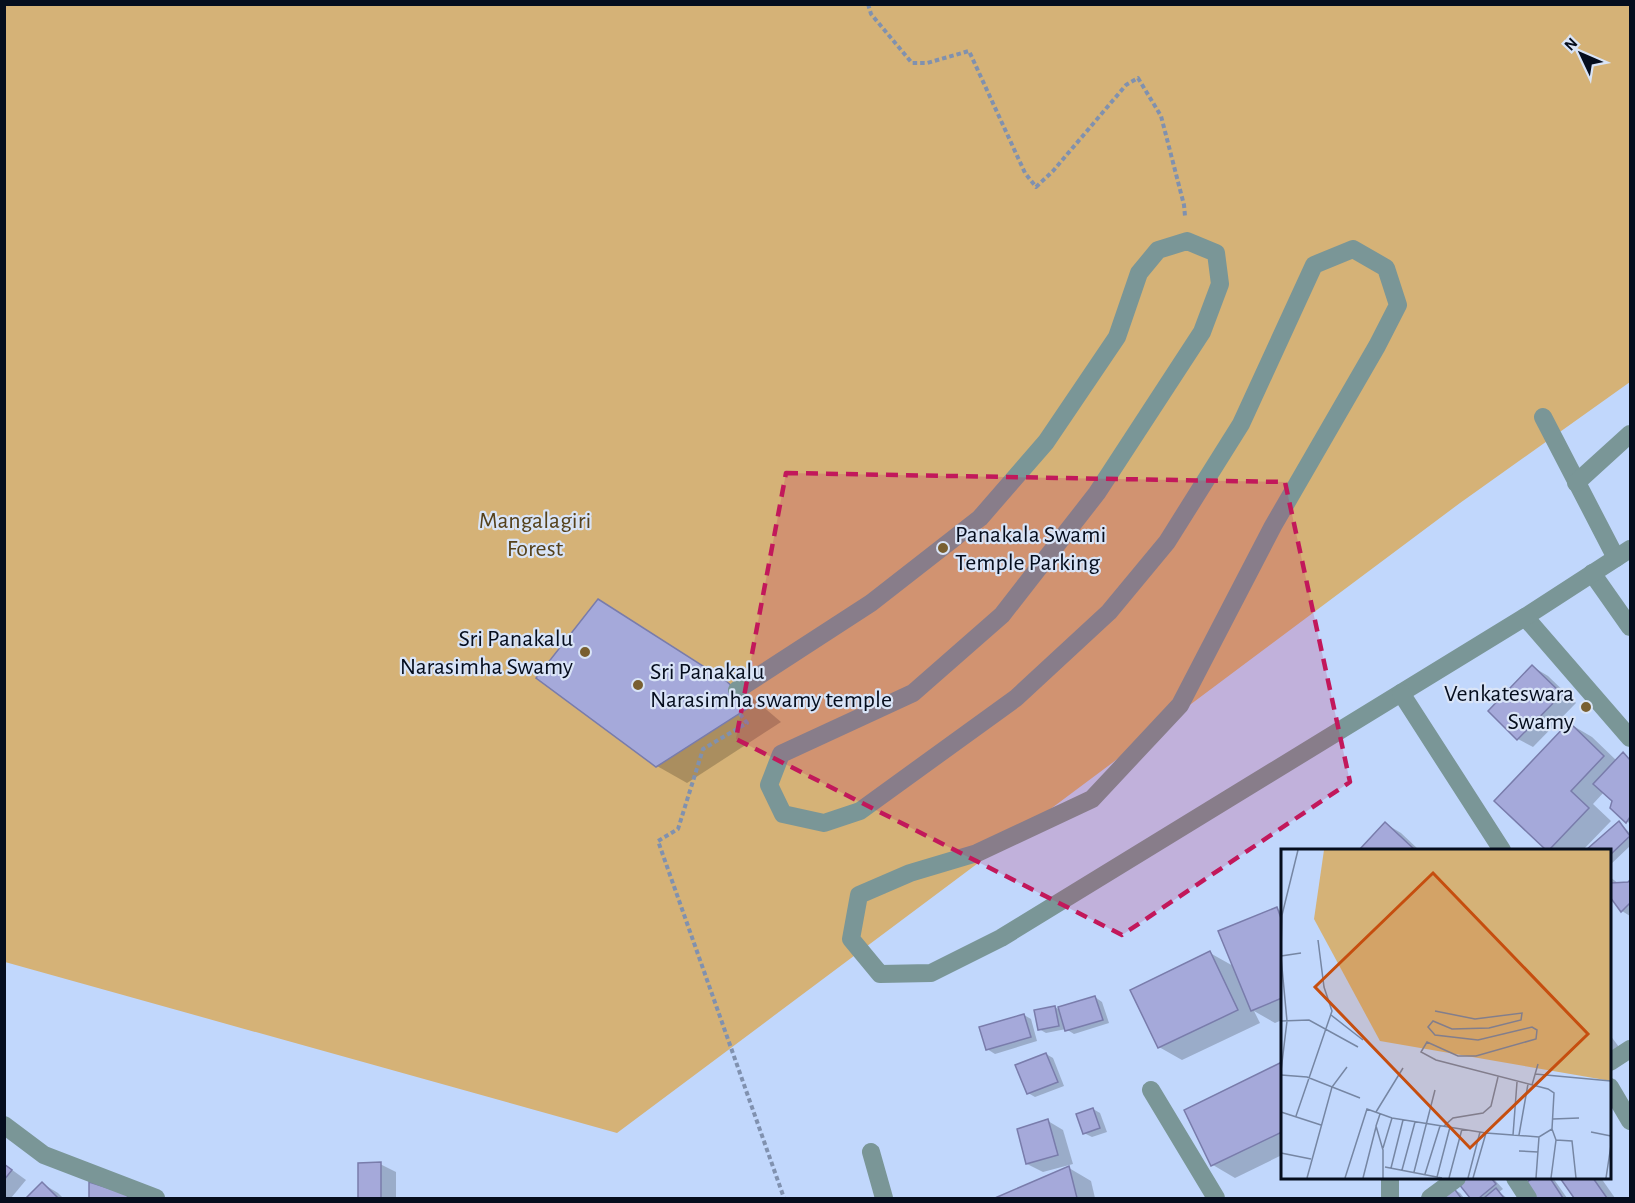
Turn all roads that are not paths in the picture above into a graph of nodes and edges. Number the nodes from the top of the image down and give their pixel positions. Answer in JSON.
{"nodes":[{"id":1,"x":1543,"y":417,"type":"dead end"},
{"id":2,"x":1630,"y":434,"type":"edge"},
{"id":3,"x":1576,"y":483,"type":"junction"},
{"id":4,"x":1623,"y":554,"type":"edge"},
{"id":5,"x":1592,"y":573,"type":"junction"},
{"id":6,"x":1526,"y":617,"type":"junction"},
{"id":7,"x":1630,"y":627,"type":"edge"},
{"id":8,"x":737,"y":690,"type":"dead end"},
{"id":9,"x":1401,"y":693,"type":"junction"},
{"id":10,"x":1630,"y":738,"type":"edge"},
{"id":11,"x":1501,"y":849,"type":"edge"},
{"id":12,"x":1630,"y":1049,"type":"edge"},
{"id":13,"x":1611,"y":1061,"type":"edge"},
{"id":14,"x":1611,"y":1089,"type":"edge"},
{"id":15,"x":1151,"y":1090,"type":"dead end"},
{"id":16,"x":1630,"y":1121,"type":"edge"},
{"id":17,"x":4,"y":1125,"type":"edge"},
{"id":18,"x":871,"y":1152,"type":"dead end"},
{"id":19,"x":1390,"y":1179,"type":"edge"},
{"id":20,"x":1456,"y":1179,"type":"edge"},
{"id":21,"x":1516,"y":1179,"type":"edge"},
{"id":22,"x":156,"y":1198,"type":"edge"},
{"id":23,"x":884,"y":1198,"type":"edge"},
{"id":24,"x":1216,"y":1198,"type":"edge"},
{"id":25,"x":1390,"y":1198,"type":"edge"},
{"id":26,"x":1430,"y":1198,"type":"edge"},
{"id":27,"x":1528,"y":1198,"type":"edge"}],
"edges":[{"from":1,"to":3,"type":"street"},
{"from":2,"to":3,"type":"street"},
{"from":3,"to":4,"type":"street"},
{"from":4,"to":5,"type":"street"},
{"from":5,"to":6,"type":"street"},
{"from":5,"to":7,"type":"street"},
{"from":6,"to":9,"type":"street"},
{"from":6,"to":10,"type":"street"},
{"from":8,"to":9,"type":"street"},
{"from":9,"to":11,"type":"street"},
{"from":12,"to":13,"type":"street"},
{"from":14,"to":16,"type":"street"},
{"from":15,"to":24,"type":"street"},
{"from":17,"to":22,"type":"street"},
{"from":18,"to":23,"type":"street"},
{"from":19,"to":25,"type":"street"},
{"from":20,"to":26,"type":"street"},
{"from":21,"to":27,"type":"street"}]}
